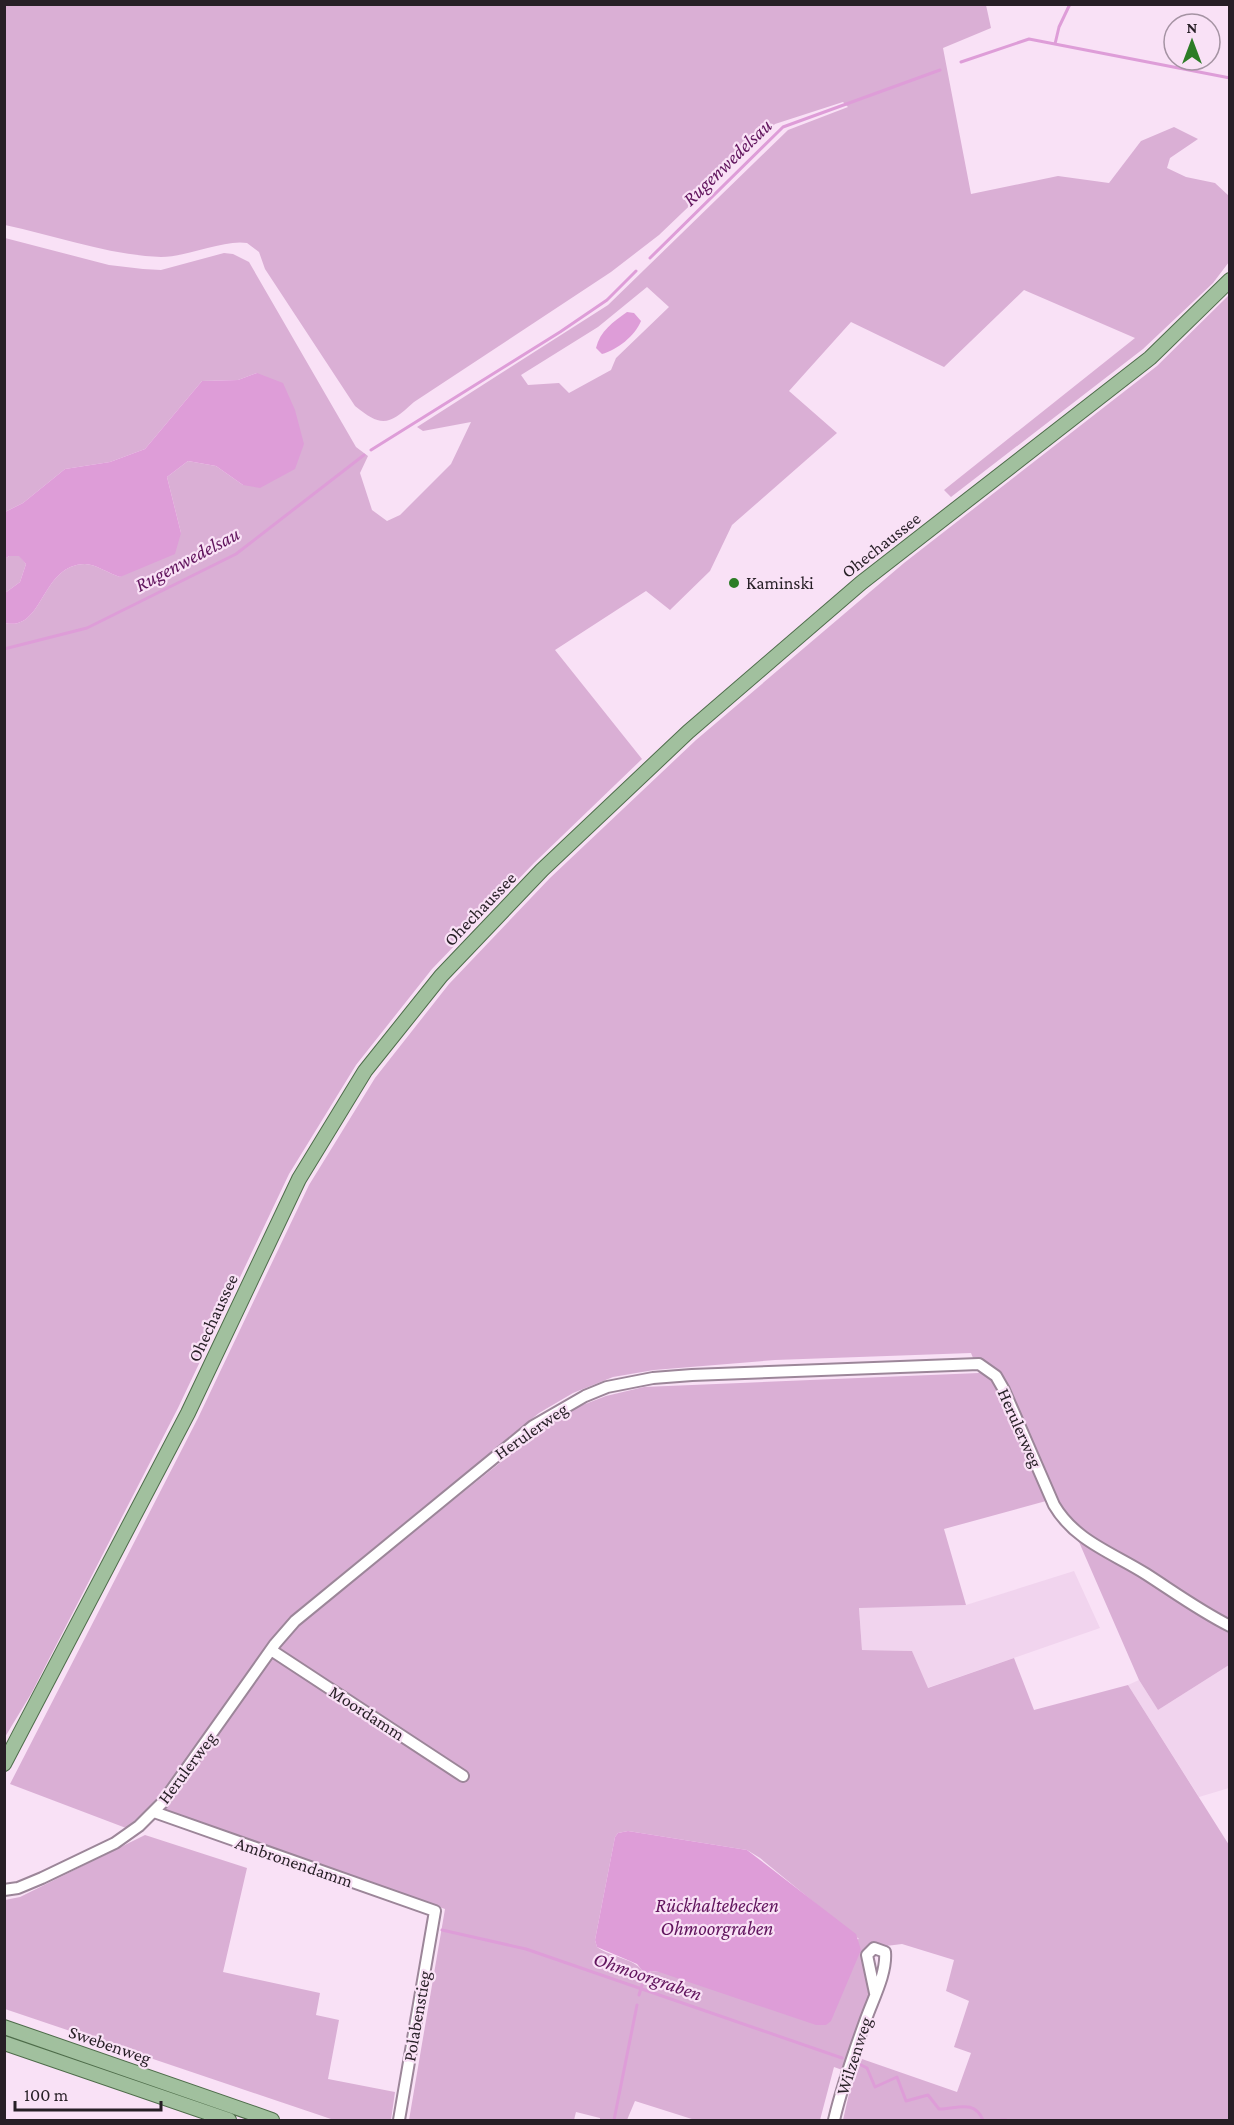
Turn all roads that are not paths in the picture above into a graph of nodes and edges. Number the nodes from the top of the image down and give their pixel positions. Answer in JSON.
{"nodes":[{"id":1,"x":1227,"y":288,"type":"edge"},
{"id":2,"x":1230,"y":1626,"type":"edge"},
{"id":3,"x":271,"y":1650,"type":"junction"},
{"id":4,"x":4,"y":1764,"type":"edge"},
{"id":5,"x":463,"y":1776,"type":"dead end"},
{"id":6,"x":154,"y":1812,"type":"junction"},
{"id":7,"x":4,"y":1890,"type":"edge"},
{"id":8,"x":435,"y":1911,"type":"joint"},
{"id":9,"x":875,"y":1993,"type":"dead end"},
{"id":10,"x":4,"y":2027,"type":"edge"},
{"id":11,"x":4,"y":2043,"type":"edge"},
{"id":12,"x":229,"y":2121,"type":"edge"},
{"id":13,"x":272,"y":2121,"type":"edge"},
{"id":14,"x":399,"y":2121,"type":"edge"},
{"id":15,"x":834,"y":2121,"type":"edge"}],
"edges":[{"from":1,"to":4,"type":"main road","name":"Ohechaussee"},
{"from":2,"to":3,"type":"street","name":"Herulerweg"},
{"from":3,"to":5,"type":"street","name":"Moordamm"},
{"from":3,"to":6,"type":"street","name":"Herulerweg"},
{"from":6,"to":7,"type":"street","name":"Herulerweg"},
{"from":6,"to":8,"type":"street","name":"Ambronendamm"},
{"from":8,"to":14,"type":"street","name":"Polabenstieg"},
{"from":9,"to":15,"type":"street","name":"Wilzenweg"},
{"from":10,"to":13,"type":"main road","name":"Swebenweg"},
{"from":11,"to":12,"type":"main road","name":"Swebenweg"}]}
